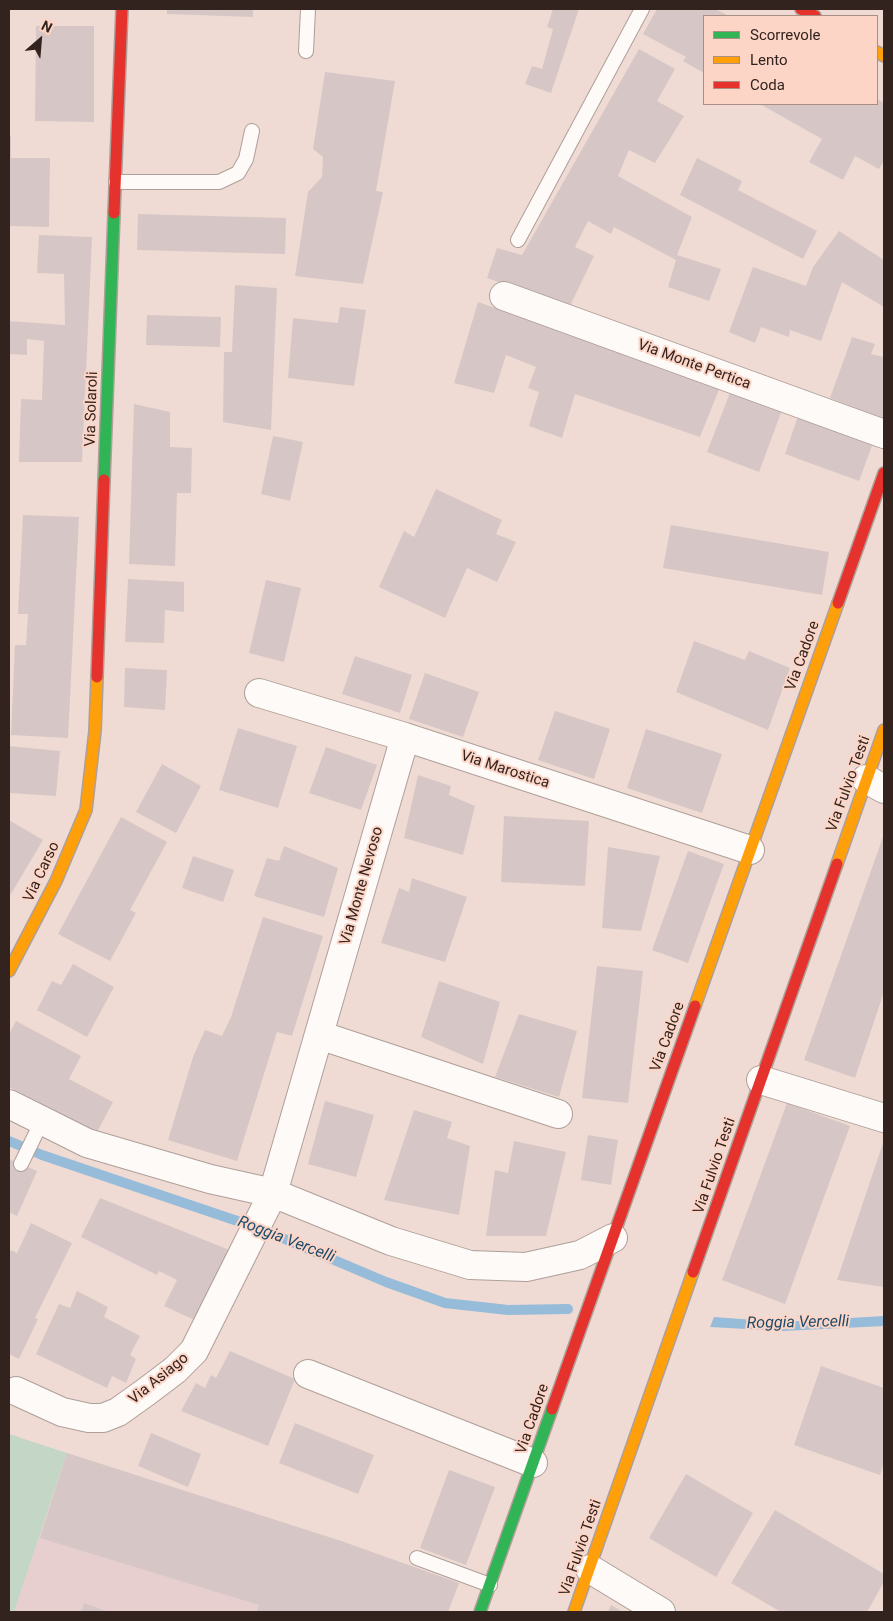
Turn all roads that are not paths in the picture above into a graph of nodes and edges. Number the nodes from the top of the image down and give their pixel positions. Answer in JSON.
{"nodes":[{"id":1,"x":122,"y":9,"type":"edge"},
{"id":2,"x":308,"y":9,"type":"edge"},
{"id":3,"x":642,"y":9,"type":"edge"},
{"id":4,"x":802,"y":9,"type":"edge"},
{"id":5,"x":813,"y":15,"type":"edge"},
{"id":6,"x":306,"y":51,"type":"dead end"},
{"id":7,"x":252,"y":131,"type":"dead end"},
{"id":8,"x":116,"y":182,"type":"junction"},
{"id":9,"x":518,"y":240,"type":"dead end"},
{"id":10,"x":504,"y":296,"type":"dead end"},
{"id":11,"x":884,"y":434,"type":"edge"},
{"id":12,"x":884,"y":473,"type":"edge"},
{"id":13,"x":259,"y":693,"type":"dead end"},
{"id":14,"x":884,"y":730,"type":"edge"},
{"id":15,"x":405,"y":737,"type":"junction"},
{"id":16,"x":875,"y":784,"type":"edge"},
{"id":17,"x":86,"y":810,"type":"joint"},
{"id":18,"x":750,"y":850,"type":"junction"},
{"id":19,"x":9,"y":971,"type":"edge"},
{"id":20,"x":319,"y":1035,"type":"junction"},
{"id":21,"x":761,"y":1080,"type":"junction"},
{"id":22,"x":9,"y":1104,"type":"edge"},
{"id":23,"x":558,"y":1114,"type":"dead end"},
{"id":24,"x":884,"y":1118,"type":"edge"},
{"id":25,"x":38,"y":1129,"type":"junction"},
{"id":26,"x":23,"y":1161,"type":"dead end"},
{"id":27,"x":273,"y":1193,"type":"junction"},
{"id":28,"x":613,"y":1238,"type":"junction"},
{"id":29,"x":308,"y":1374,"type":"dead end"},
{"id":30,"x":16,"y":1391,"type":"dead end"},
{"id":31,"x":533,"y":1463,"type":"junction"},
{"id":32,"x":417,"y":1558,"type":"dead end"},
{"id":33,"x":590,"y":1569,"type":"junction"},
{"id":34,"x":490,"y":1585,"type":"junction"},
{"id":35,"x":480,"y":1612,"type":"edge"},
{"id":36,"x":574,"y":1612,"type":"edge"},
{"id":37,"x":661,"y":1612,"type":"edge"}],
"edges":[{"from":1,"to":8,"type":"street","name":"Via Solaroli"},
{"from":2,"to":6,"type":"lane"},
{"from":3,"to":9,"type":"lane"},
{"from":4,"to":5,"type":"street"},
{"from":7,"to":8,"type":"lane"},
{"from":8,"to":17,"type":"street","name":"Via Solaroli"},
{"from":10,"to":11,"type":"street","name":"Via Monte Pertica"},
{"from":12,"to":18,"type":"street","name":"Via Cadore"},
{"from":13,"to":15,"type":"street","name":"Via Marostica"},
{"from":14,"to":16,"type":"street","name":"Via Fulvio Testi"},
{"from":15,"to":18,"type":"street","name":"Via Marostica"},
{"from":15,"to":20,"type":"street","name":"Via Monte Nevoso"},
{"from":16,"to":21,"type":"street","name":"Via Fulvio Testi"},
{"from":17,"to":19,"type":"street","name":"Via Carso"},
{"from":18,"to":28,"type":"street","name":"Via Cadore"},
{"from":20,"to":23,"type":"street"},
{"from":20,"to":27,"type":"street","name":"Via Monte Nevoso"},
{"from":21,"to":24,"type":"street"},
{"from":21,"to":33,"type":"street","name":"Via Fulvio Testi"},
{"from":22,"to":25,"type":"street"},
{"from":25,"to":26,"type":"lane"},
{"from":25,"to":27,"type":"street"},
{"from":27,"to":28,"type":"street"},
{"from":27,"to":30,"type":"street","name":"Via Asiago"},
{"from":28,"to":31,"type":"street","name":"Via Cadore"},
{"from":29,"to":31,"type":"street"},
{"from":31,"to":34,"type":"street","name":"Via Cadore"},
{"from":32,"to":34,"type":"lane"},
{"from":33,"to":36,"type":"street","name":"Via Fulvio Testi"},
{"from":33,"to":37,"type":"street"},
{"from":34,"to":35,"type":"street","name":"Via Cadore"}]}
